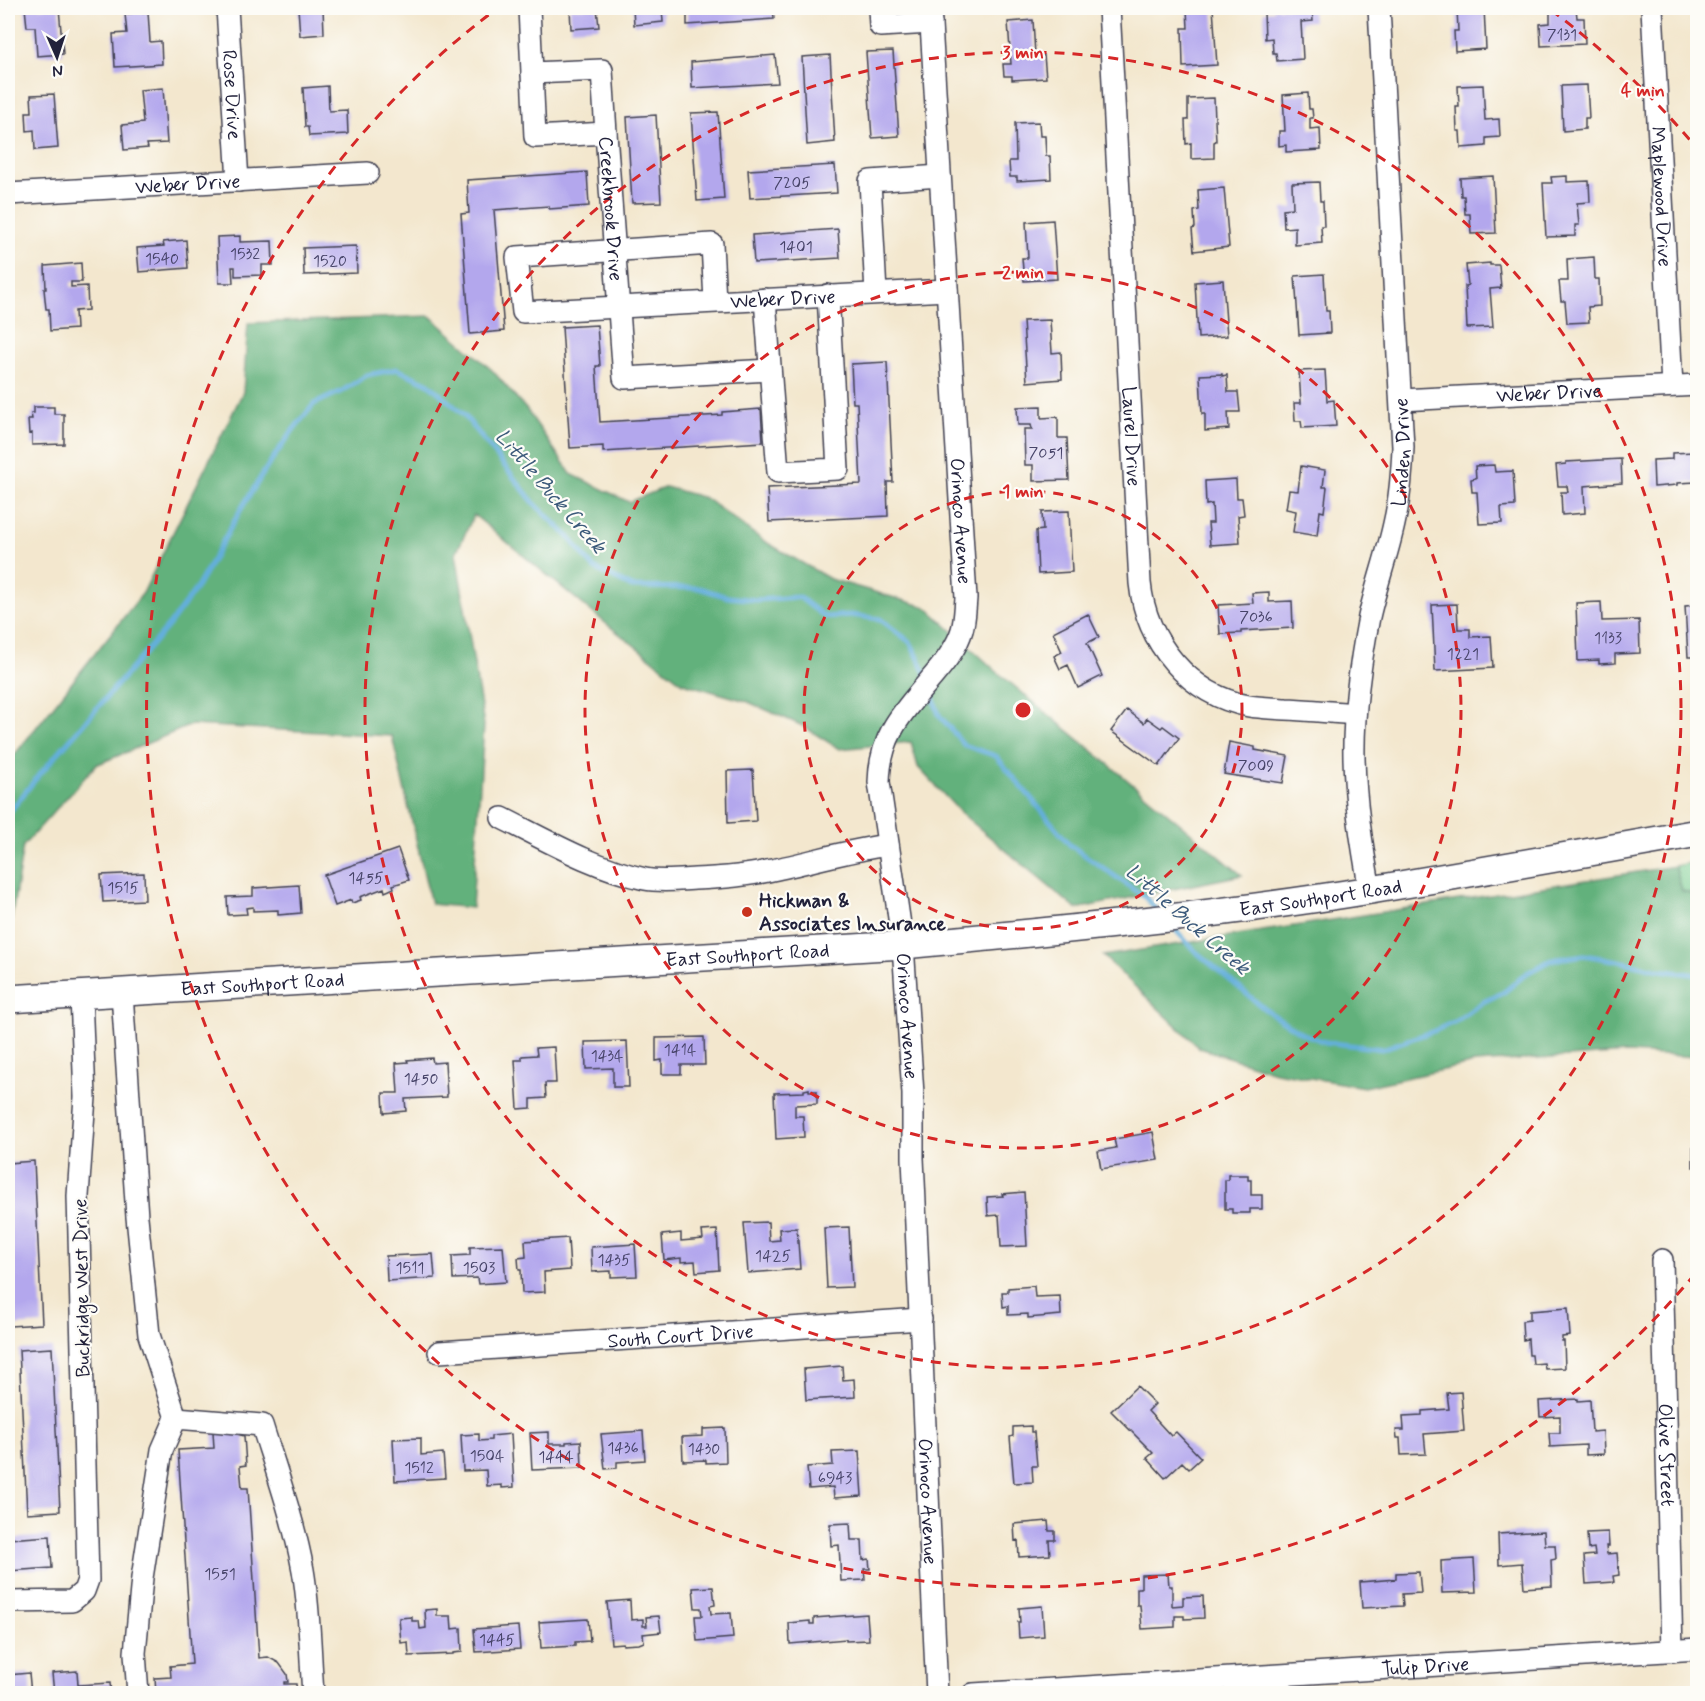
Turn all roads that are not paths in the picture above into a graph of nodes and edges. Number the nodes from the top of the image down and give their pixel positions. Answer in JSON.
{"nodes":[{"id":1,"x":227,"y":8,"type":"edge"},
{"id":2,"x":529,"y":8,"type":"edge"},
{"id":3,"x":879,"y":8,"type":"edge"},
{"id":4,"x":1109,"y":8,"type":"edge"},
{"id":5,"x":1379,"y":8,"type":"edge"},
{"id":6,"x":1652,"y":8,"type":"edge"},
{"id":7,"x":931,"y":15,"type":"edge"},
{"id":8,"x":532,"y":73,"type":"junction"},
{"id":9,"x":606,"y":133,"type":"junction"},
{"id":10,"x":368,"y":173,"type":"dead end"},
{"id":11,"x":940,"y":176,"type":"junction"},
{"id":12,"x":238,"y":181,"type":"junction"},
{"id":13,"x":8,"y":194,"type":"edge"},
{"id":14,"x":615,"y":250,"type":"junction"},
{"id":15,"x":947,"y":290,"type":"junction"},
{"id":16,"x":876,"y":293,"type":"junction"},
{"id":17,"x":828,"y":296,"type":"junction"},
{"id":18,"x":765,"y":299,"type":"junction"},
{"id":19,"x":715,"y":301,"type":"junction"},
{"id":20,"x":619,"y":306,"type":"junction"},
{"id":21,"x":770,"y":370,"type":"junction"},
{"id":22,"x":1698,"y":385,"type":"edge"},
{"id":23,"x":1672,"y":386,"type":"junction"},
{"id":24,"x":1401,"y":400,"type":"junction"},
{"id":25,"x":1355,"y":714,"type":"junction"},
{"id":26,"x":502,"y":818,"type":"dead end"},
{"id":27,"x":1698,"y":833,"type":"edge"},
{"id":28,"x":888,"y":845,"type":"junction"},
{"id":29,"x":1370,"y":890,"type":"junction"},
{"id":30,"x":903,"y":945,"type":"junction"},
{"id":31,"x":122,"y":993,"type":"junction"},
{"id":32,"x":81,"y":996,"type":"junction"},
{"id":33,"x":8,"y":999,"type":"edge"},
{"id":34,"x":1662,"y":1260,"type":"dead end"},
{"id":35,"x":921,"y":1319,"type":"junction"},
{"id":36,"x":439,"y":1352,"type":"dead end"},
{"id":37,"x":176,"y":1418,"type":"junction"},
{"id":38,"x":8,"y":1602,"type":"edge"},
{"id":39,"x":1698,"y":1649,"type":"edge"},
{"id":40,"x":1672,"y":1650,"type":"junction"},
{"id":41,"x":138,"y":1694,"type":"edge"},
{"id":42,"x":313,"y":1694,"type":"edge"},
{"id":43,"x":937,"y":1694,"type":"edge"},
{"id":44,"x":973,"y":1694,"type":"edge"}],
"edges":[{"from":1,"to":12,"type":"street","name":"Rose Drive"},
{"from":2,"to":8,"type":"street","name":"Creekbrook Drive"},
{"from":3,"to":7,"type":"street"},
{"from":4,"to":25,"type":"street","name":"Laurel Drive"},
{"from":5,"to":24,"type":"street","name":"Linden Drive"},
{"from":6,"to":23,"type":"street","name":"Maplewood Drive"},
{"from":7,"to":11,"type":"street","name":"Orinoco Avenue"},
{"from":8,"to":9,"type":"street"},
{"from":8,"to":9,"type":"street","name":"Creekbrook Drive"},
{"from":9,"to":14,"type":"street","name":"Creekbrook Drive"},
{"from":10,"to":12,"type":"street","name":"Weber Drive"},
{"from":11,"to":15,"type":"street","name":"Orinoco Avenue"},
{"from":11,"to":16,"type":"street"},
{"from":12,"to":13,"type":"street","name":"Weber Drive"},
{"from":14,"to":19,"type":"street"},
{"from":14,"to":20,"type":"street","name":"Creekbrook Drive"},
{"from":14,"to":20,"type":"street","name":"Weber Drive"},
{"from":15,"to":16,"type":"street","name":"Weber Drive"},
{"from":15,"to":28,"type":"street","name":"Orinoco Avenue"},
{"from":16,"to":17,"type":"street","name":"Weber Drive"},
{"from":17,"to":18,"type":"street","name":"Weber Drive"},
{"from":17,"to":21,"type":"street"},
{"from":18,"to":19,"type":"street","name":"Weber Drive"},
{"from":18,"to":21,"type":"street"},
{"from":19,"to":20,"type":"street","name":"Weber Drive"},
{"from":20,"to":21,"type":"street","name":"Creekbrook Drive"},
{"from":22,"to":23,"type":"street","name":"Weber Drive"},
{"from":23,"to":24,"type":"street","name":"Weber Drive"},
{"from":24,"to":25,"type":"street","name":"Linden Drive"},
{"from":25,"to":29,"type":"street","name":"Linden Drive"},
{"from":26,"to":28,"type":"street"},
{"from":27,"to":29,"type":"main road","name":"East Southport Road"},
{"from":28,"to":30,"type":"street","name":"Orinoco Avenue"},
{"from":29,"to":30,"type":"main road","name":"East Southport Road"},
{"from":30,"to":31,"type":"main road","name":"East Southport Road"},
{"from":30,"to":35,"type":"street","name":"Orinoco Avenue"},
{"from":31,"to":32,"type":"main road","name":"East Southport Road"},
{"from":31,"to":37,"type":"street"},
{"from":32,"to":33,"type":"main road","name":"East Southport Road"},
{"from":32,"to":38,"type":"street","name":"Buckridge West Drive"},
{"from":34,"to":40,"type":"street","name":"Olive Street"},
{"from":35,"to":36,"type":"street","name":"South Court Drive"},
{"from":35,"to":43,"type":"street","name":"Orinoco Avenue"},
{"from":37,"to":41,"type":"street"},
{"from":37,"to":42,"type":"street"},
{"from":39,"to":40,"type":"street","name":"Tulip Drive"},
{"from":40,"to":44,"type":"street","name":"Tulip Drive"}]}
